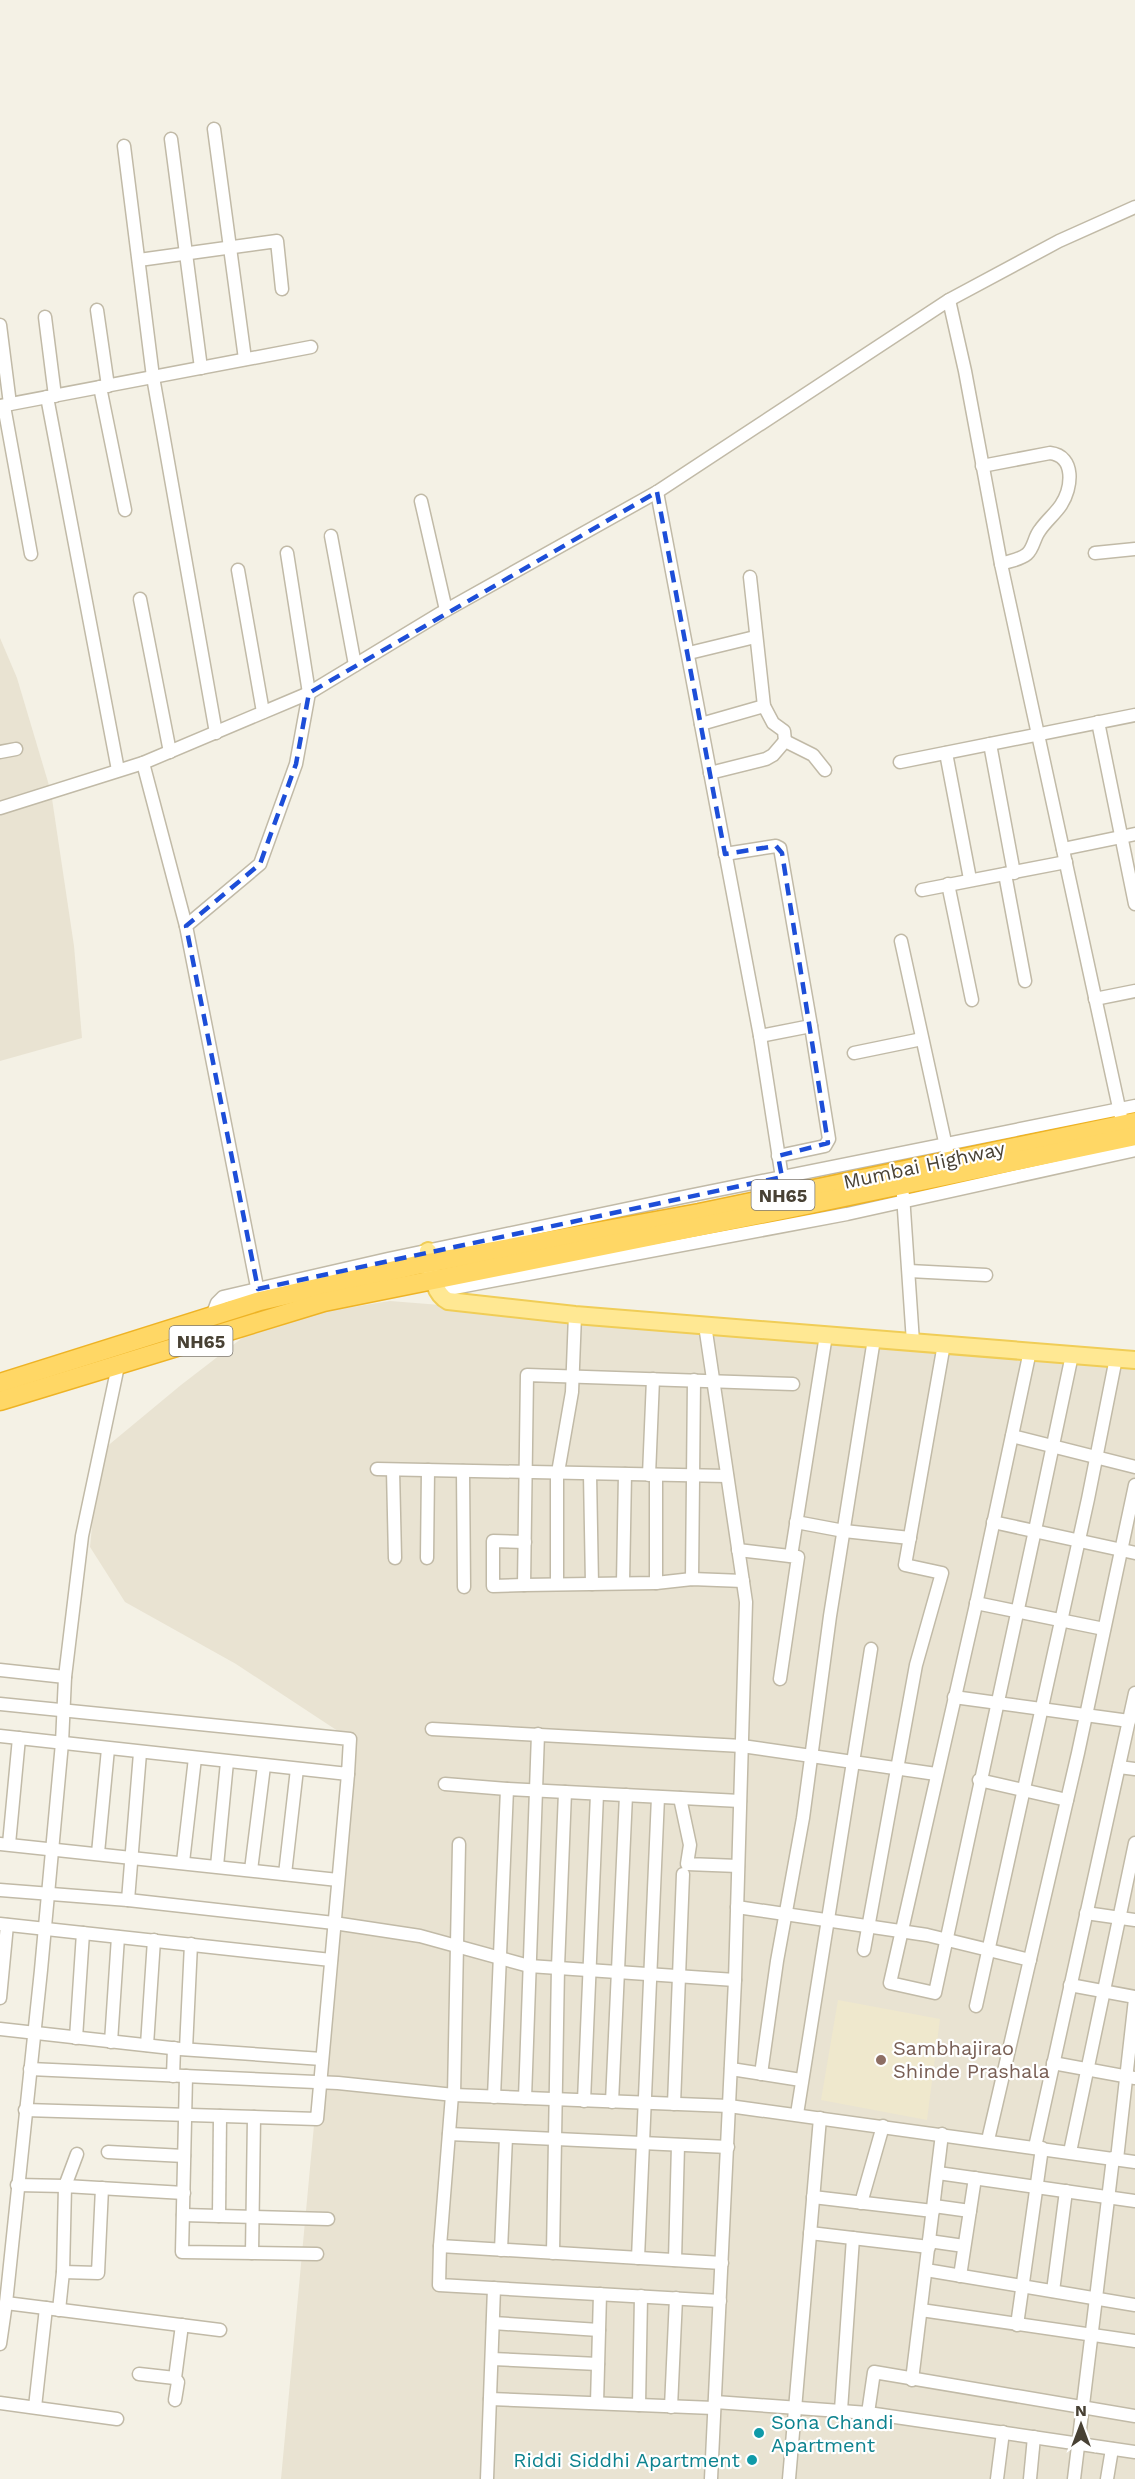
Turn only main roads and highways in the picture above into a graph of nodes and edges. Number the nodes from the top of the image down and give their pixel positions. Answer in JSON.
{"nodes":[{"id":1,"x":1128,"y":1123,"type":"edge"},
{"id":2,"x":432,"y":1271,"type":"junction"},
{"id":3,"x":1135,"y":1360,"type":"edge"},
{"id":4,"x":0,"y":1383,"type":"edge"},
{"id":5,"x":0,"y":1401,"type":"edge"}],
"edges":[{"from":1,"to":2,"type":"highway","name":"Mumbai Highway","number":"NH65"},
{"from":1,"to":2,"type":"highway","name":"Mumbai Highway","number":"NH65"},
{"from":2,"to":3,"type":"main road"},
{"from":2,"to":4,"type":"highway","number":"NH65"},
{"from":2,"to":5,"type":"highway","number":"NH65"}]}
